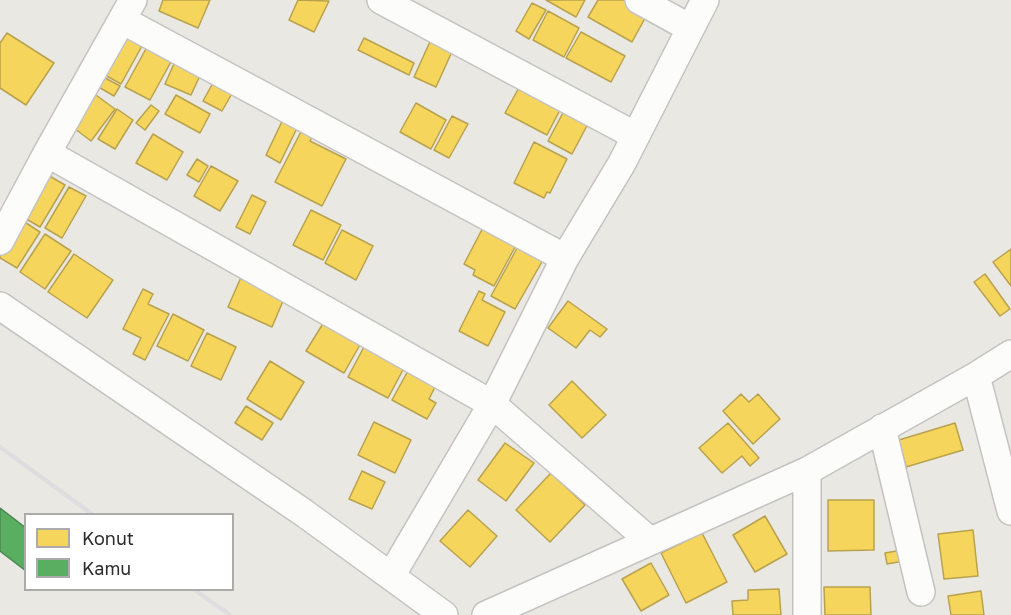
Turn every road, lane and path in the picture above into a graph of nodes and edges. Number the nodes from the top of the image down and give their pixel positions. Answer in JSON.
{"nodes":[{"id":1,"x":381,"y":0,"type":"edge"},
{"id":2,"x":639,"y":0,"type":"edge"},
{"id":3,"x":705,"y":0,"type":"edge"},
{"id":4,"x":128,"y":10,"type":"edge"},
{"id":5,"x":690,"y":28,"type":"junction"},
{"id":6,"x":636,"y":136,"type":"junction"},
{"id":7,"x":46,"y":153,"type":"junction"},
{"id":8,"x":0,"y":241,"type":"edge"},
{"id":9,"x":565,"y":258,"type":"junction"},
{"id":10,"x":0,"y":306,"type":"edge"},
{"id":11,"x":1011,"y":354,"type":"edge"},
{"id":12,"x":976,"y":376,"type":"junction"},
{"id":13,"x":492,"y":404,"type":"junction"},
{"id":14,"x":882,"y":428,"type":"junction"},
{"id":15,"x":807,"y":471,"type":"junction"},
{"id":16,"x":1011,"y":511,"type":"edge"},
{"id":17,"x":650,"y":541,"type":"junction"},
{"id":18,"x":391,"y":576,"type":"junction"},
{"id":19,"x":921,"y":592,"type":"dead end"},
{"id":20,"x":444,"y":615,"type":"edge"},
{"id":21,"x":486,"y":615,"type":"edge"},
{"id":22,"x":807,"y":615,"type":"edge"}],
"edges":[{"from":1,"to":6,"type":"street"},
{"from":2,"to":5,"type":"street"},
{"from":3,"to":5,"type":"street"},
{"from":4,"to":7,"type":"street"},
{"from":4,"to":9,"type":"street"},
{"from":5,"to":6,"type":"street"},
{"from":6,"to":9,"type":"street"},
{"from":7,"to":8,"type":"street"},
{"from":7,"to":13,"type":"street"},
{"from":9,"to":13,"type":"street"},
{"from":10,"to":18,"type":"street"},
{"from":11,"to":12,"type":"street"},
{"from":12,"to":14,"type":"street"},
{"from":12,"to":16,"type":"street"},
{"from":13,"to":17,"type":"street"},
{"from":13,"to":18,"type":"street"},
{"from":14,"to":15,"type":"street"},
{"from":14,"to":19,"type":"street"},
{"from":15,"to":17,"type":"street"},
{"from":15,"to":22,"type":"street"},
{"from":17,"to":21,"type":"street"},
{"from":18,"to":20,"type":"street"}]}
